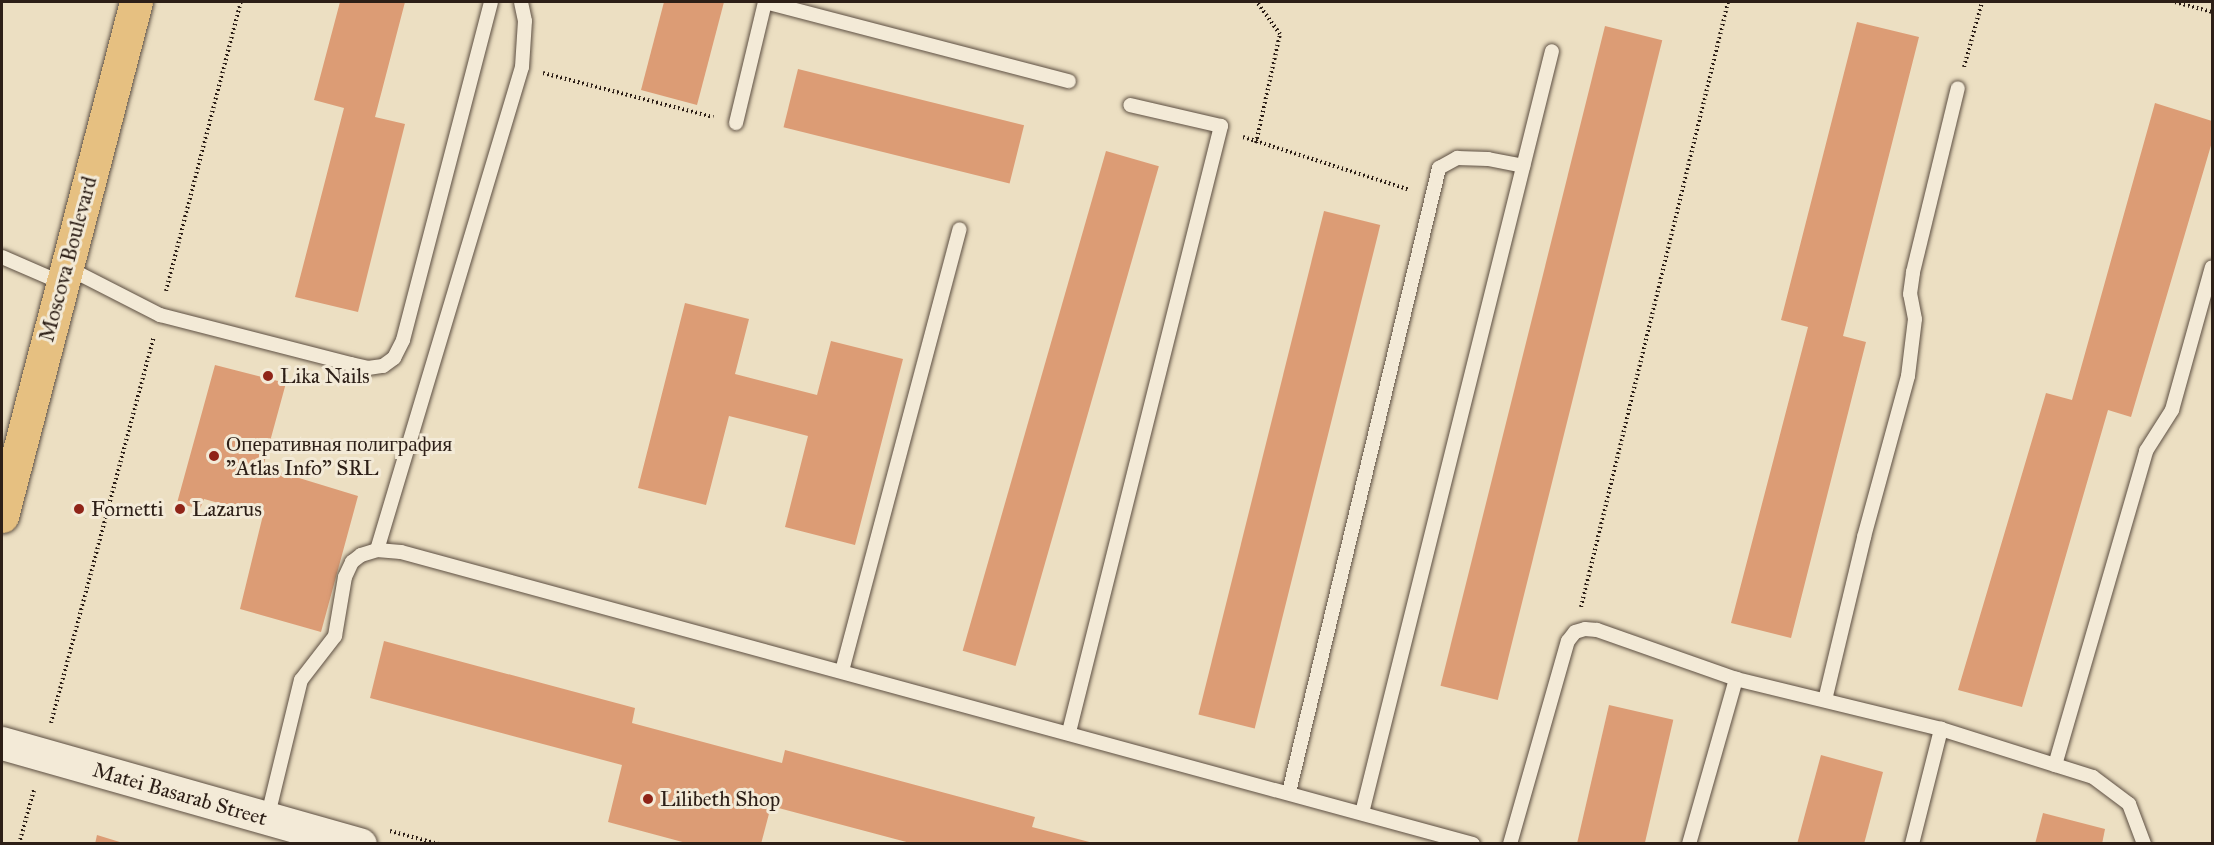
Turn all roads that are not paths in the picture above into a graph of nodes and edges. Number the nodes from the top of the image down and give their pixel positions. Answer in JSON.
{"nodes":[{"id":1,"x":136,"y":2,"type":"edge"},
{"id":2,"x":491,"y":2,"type":"edge"},
{"id":3,"x":521,"y":2,"type":"edge"},
{"id":4,"x":765,"y":2,"type":"edge"},
{"id":5,"x":1552,"y":51,"type":"dead end"},
{"id":6,"x":1069,"y":81,"type":"dead end"},
{"id":7,"x":1959,"y":88,"type":"road end"},
{"id":8,"x":1130,"y":105,"type":"dead end"},
{"id":9,"x":736,"y":123,"type":"road end"},
{"id":10,"x":1523,"y":166,"type":"junction"},
{"id":11,"x":960,"y":229,"type":"dead end"},
{"id":12,"x":2,"y":257,"type":"edge"},
{"id":13,"x":2212,"y":267,"type":"edge"},
{"id":14,"x":64,"y":275,"type":"junction"},
{"id":15,"x":2,"y":516,"type":"edge"},
{"id":16,"x":377,"y":550,"type":"junction"},
{"id":17,"x":842,"y":671,"type":"junction"},
{"id":18,"x":1737,"y":679,"type":"junction"},
{"id":19,"x":1825,"y":700,"type":"junction"},
{"id":20,"x":1941,"y":729,"type":"junction"},
{"id":21,"x":1069,"y":732,"type":"junction"},
{"id":22,"x":2,"y":743,"type":"edge"},
{"id":23,"x":2055,"y":765,"type":"junction"},
{"id":24,"x":1289,"y":792,"type":"junction"},
{"id":25,"x":1362,"y":813,"type":"junction"},
{"id":26,"x":267,"y":819,"type":"junction"},
{"id":27,"x":360,"y":843,"type":"edge"},
{"id":28,"x":1473,"y":843,"type":"edge"},
{"id":29,"x":1510,"y":843,"type":"edge"},
{"id":30,"x":1689,"y":843,"type":"edge"},
{"id":31,"x":1912,"y":843,"type":"edge"},
{"id":32,"x":2144,"y":843,"type":"edge"}],
"edges":[{"from":1,"to":14,"type":"main road","name":"Moscova Boulevard"},
{"from":2,"to":14,"type":"lane"},
{"from":3,"to":16,"type":"lane"},
{"from":4,"to":6,"type":"lane"},
{"from":4,"to":9,"type":"lane"},
{"from":5,"to":10,"type":"lane"},
{"from":7,"to":19,"type":"lane"},
{"from":8,"to":21,"type":"lane"},
{"from":10,"to":24,"type":"lane"},
{"from":10,"to":25,"type":"lane"},
{"from":11,"to":17,"type":"lane"},
{"from":12,"to":14,"type":"lane"},
{"from":13,"to":23,"type":"lane"},
{"from":14,"to":15,"type":"main road","name":"Moscova Boulevard"},
{"from":16,"to":17,"type":"lane"},
{"from":16,"to":26,"type":"lane"},
{"from":17,"to":21,"type":"lane"},
{"from":18,"to":19,"type":"lane"},
{"from":18,"to":29,"type":"lane"},
{"from":18,"to":30,"type":"lane"},
{"from":19,"to":20,"type":"lane"},
{"from":20,"to":23,"type":"lane"},
{"from":20,"to":31,"type":"lane"},
{"from":21,"to":24,"type":"lane"},
{"from":22,"to":26,"type":"street","name":"Matei Basarab Street"},
{"from":23,"to":32,"type":"lane"},
{"from":24,"to":25,"type":"lane"},
{"from":25,"to":28,"type":"lane"},
{"from":26,"to":27,"type":"street","name":"Matei Basarab Street"}]}
